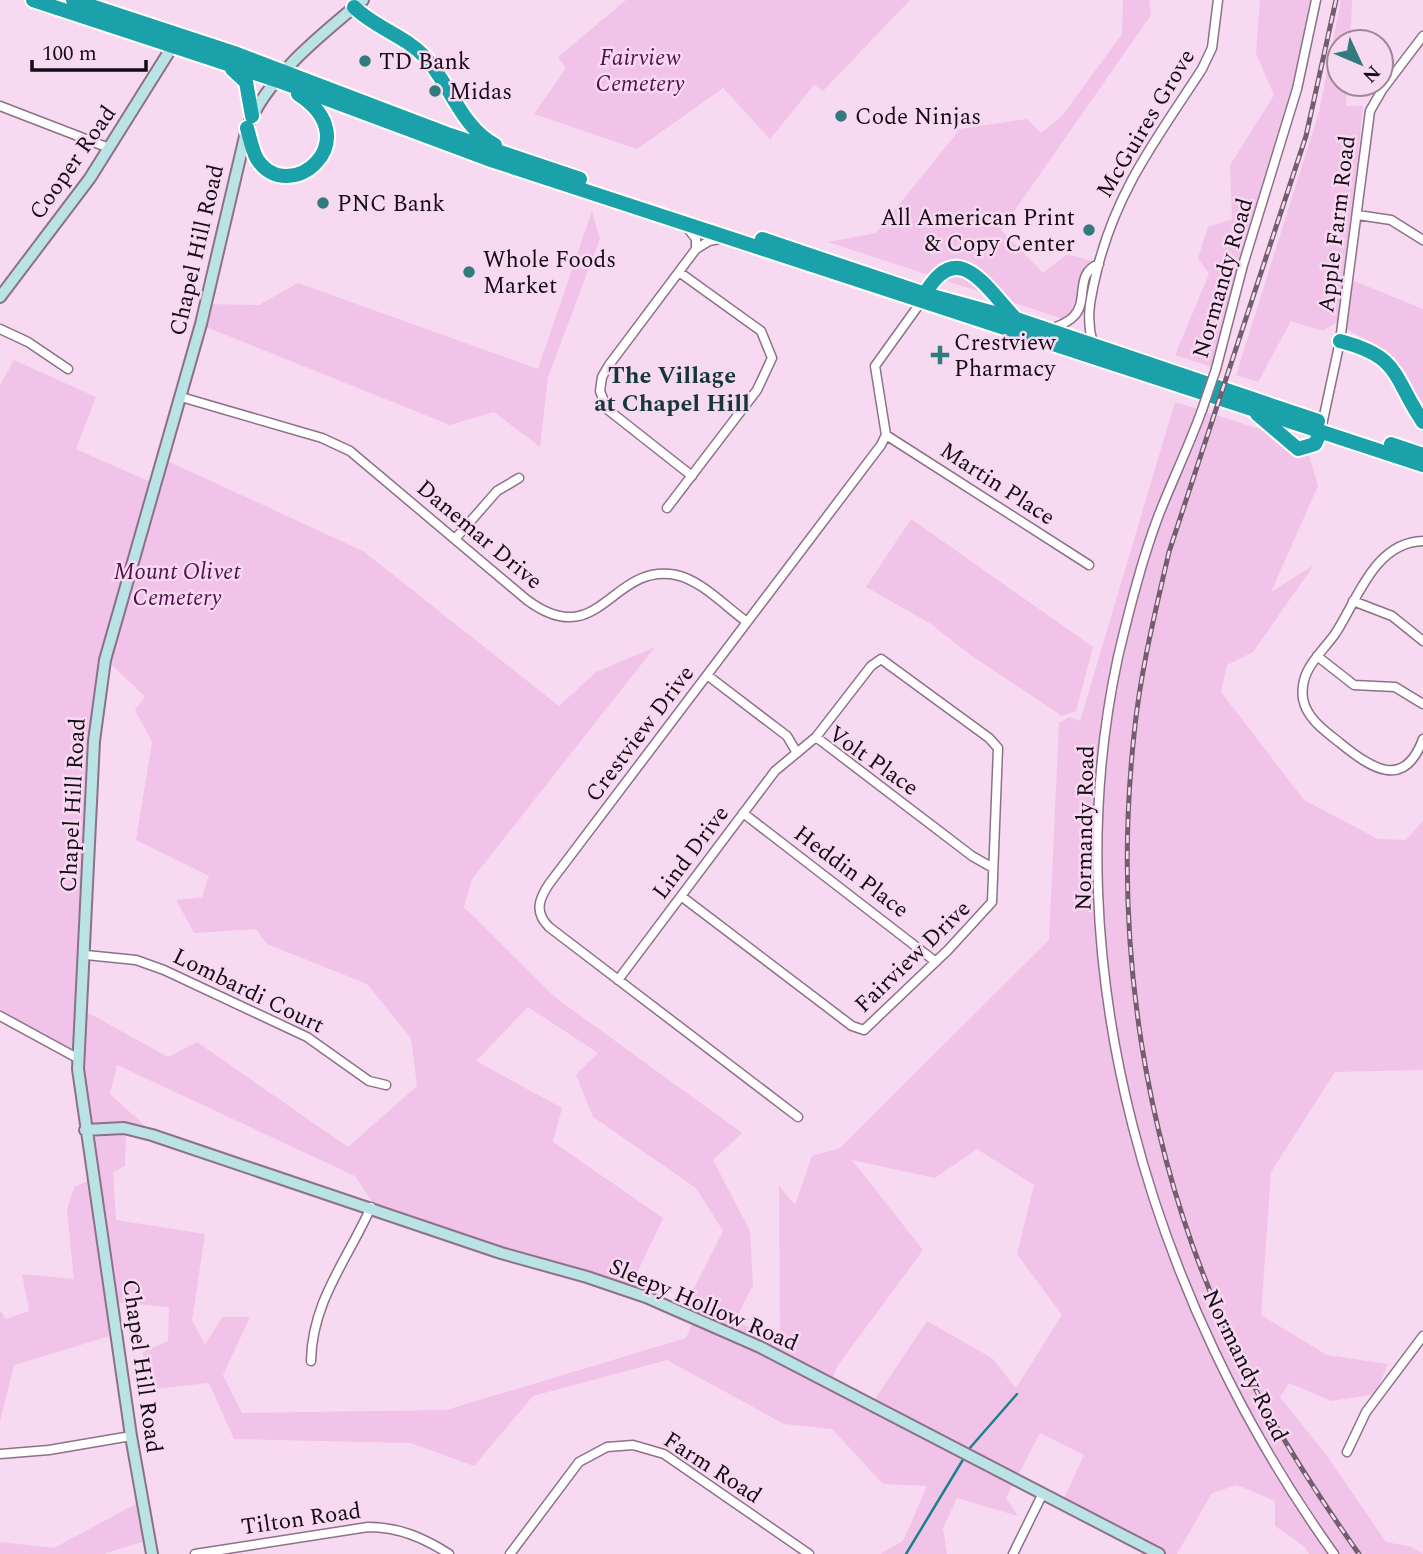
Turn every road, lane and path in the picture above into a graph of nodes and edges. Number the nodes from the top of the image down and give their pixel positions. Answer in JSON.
{"nodes":[{"id":1,"x":33,"y":0,"type":"edge"},
{"id":2,"x":73,"y":0,"type":"edge"},
{"id":3,"x":1218,"y":0,"type":"edge"},
{"id":4,"x":1316,"y":0,"type":"edge"},
{"id":5,"x":359,"y":4,"type":"edge"},
{"id":6,"x":1421,"y":42,"type":"edge"},
{"id":7,"x":172,"y":47,"type":"junction"},
{"id":8,"x":228,"y":65,"type":"junction"},
{"id":9,"x":279,"y":76,"type":"junction"},
{"id":10,"x":0,"y":106,"type":"edge"},
{"id":11,"x":250,"y":122,"type":"junction"},
{"id":12,"x":109,"y":148,"type":"junction"},
{"id":13,"x":520,"y":159,"type":"junction"},
{"id":14,"x":1358,"y":215,"type":"junction"},
{"id":15,"x":684,"y":223,"type":"junction"},
{"id":16,"x":727,"y":238,"type":"junction"},
{"id":17,"x":1423,"y":240,"type":"edge"},
{"id":18,"x":696,"y":249,"type":"junction"},
{"id":19,"x":1098,"y":264,"type":"junction"},
{"id":20,"x":679,"y":272,"type":"junction"},
{"id":21,"x":0,"y":297,"type":"edge"},
{"id":22,"x":923,"y":298,"type":"junction"},
{"id":23,"x":1016,"y":319,"type":"junction"},
{"id":24,"x":0,"y":329,"type":"edge"},
{"id":25,"x":1049,"y":330,"type":"junction"},
{"id":26,"x":1340,"y":341,"type":"junction"},
{"id":27,"x":1093,"y":344,"type":"junction"},
{"id":28,"x":68,"y":369,"type":"dead end"},
{"id":29,"x":181,"y":397,"type":"junction"},
{"id":30,"x":1241,"y":405,"type":"junction"},
{"id":31,"x":1423,"y":422,"type":"edge"},
{"id":32,"x":1322,"y":427,"type":"junction"},
{"id":33,"x":886,"y":435,"type":"junction"},
{"id":34,"x":1423,"y":455,"type":"edge"},
{"id":35,"x":1423,"y":465,"type":"edge"},
{"id":36,"x":692,"y":475,"type":"junction"},
{"id":37,"x":519,"y":478,"type":"dead end"},
{"id":38,"x":667,"y":508,"type":"dead end"},
{"id":39,"x":455,"y":539,"type":"junction"},
{"id":40,"x":1423,"y":541,"type":"edge"},
{"id":41,"x":1089,"y":565,"type":"dead end"},
{"id":42,"x":1353,"y":601,"type":"junction"},
{"id":43,"x":747,"y":622,"type":"junction"},
{"id":44,"x":1423,"y":641,"type":"edge"},
{"id":45,"x":1317,"y":656,"type":"junction"},
{"id":46,"x":707,"y":675,"type":"junction"},
{"id":47,"x":1423,"y":704,"type":"edge"},
{"id":48,"x":816,"y":737,"type":"junction"},
{"id":49,"x":1423,"y":739,"type":"edge"},
{"id":50,"x":797,"y":752,"type":"junction"},
{"id":51,"x":743,"y":813,"type":"junction"},
{"id":52,"x":993,"y":868,"type":"junction"},
{"id":53,"x":681,"y":896,"type":"junction"},
{"id":54,"x":86,"y":956,"type":"junction"},
{"id":55,"x":936,"y":962,"type":"junction"},
{"id":56,"x":618,"y":980,"type":"junction"},
{"id":57,"x":0,"y":1016,"type":"edge"},
{"id":58,"x":79,"y":1059,"type":"junction"},
{"id":59,"x":386,"y":1085,"type":"dead end"},
{"id":60,"x":798,"y":1117,"type":"dead end"},
{"id":61,"x":85,"y":1130,"type":"junction"},
{"id":62,"x":371,"y":1207,"type":"junction"},
{"id":63,"x":1423,"y":1336,"type":"edge"},
{"id":64,"x":311,"y":1361,"type":"dead end"},
{"id":65,"x":131,"y":1436,"type":"junction"},
{"id":66,"x":1347,"y":1452,"type":"dead end"},
{"id":67,"x":0,"y":1454,"type":"edge"},
{"id":68,"x":1043,"y":1493,"type":"junction"},
{"id":69,"x":252,"y":1544,"type":"junction"},
{"id":70,"x":152,"y":1554,"type":"edge"},
{"id":71,"x":195,"y":1554,"type":"edge"},
{"id":72,"x":254,"y":1554,"type":"edge"},
{"id":73,"x":449,"y":1554,"type":"edge"},
{"id":74,"x":510,"y":1554,"type":"edge"},
{"id":75,"x":809,"y":1554,"type":"edge"},
{"id":76,"x":1013,"y":1554,"type":"edge"},
{"id":77,"x":1160,"y":1554,"type":"edge"},
{"id":78,"x":1335,"y":1554,"type":"edge"}],
"edges":[{"from":1,"to":7,"type":"highway"},
{"from":2,"to":9,"type":"highway"},
{"from":3,"to":19,"type":"street","name":"McGuires Grove"},
{"from":4,"to":78,"type":"street","name":"Normandy Road","bridge":true},
{"from":5,"to":9,"type":"street","name":"Chapel Hill Road"},
{"from":5,"to":13,"type":"highway"},
{"from":6,"to":14,"type":"street","name":"Apple Farm Road"},
{"from":7,"to":8,"type":"highway"},
{"from":7,"to":12,"type":"street","name":"Cooper Road"},
{"from":8,"to":9,"type":"highway"},
{"from":8,"to":11,"type":"highway"},
{"from":9,"to":11,"type":"street","name":"Chapel Hill Road"},
{"from":9,"to":11,"type":"highway"},
{"from":9,"to":13,"type":"highway"},
{"from":9,"to":15,"type":"highway"},
{"from":10,"to":12,"type":"street"},
{"from":11,"to":29,"type":"street","name":"Chapel Hill Road"},
{"from":12,"to":21,"type":"street","name":"Cooper Road"},
{"from":13,"to":22,"type":"highway"},
{"from":14,"to":17,"type":"street"},
{"from":14,"to":26,"type":"street","name":"Apple Farm Road"},
{"from":15,"to":16,"type":"highway"},
{"from":15,"to":18,"type":"street"},
{"from":16,"to":18,"type":"street"},
{"from":16,"to":22,"type":"highway"},
{"from":18,"to":20,"type":"street"},
{"from":19,"to":25,"type":"street","name":"McGuires Grove"},
{"from":19,"to":27,"type":"street","name":"McGuires Grove"},
{"from":20,"to":36,"type":"street"},
{"from":20,"to":36,"type":"street"},
{"from":22,"to":23,"type":"highway"},
{"from":22,"to":23,"type":"highway"},
{"from":22,"to":30,"type":"highway"},
{"from":22,"to":33,"type":"street"},
{"from":23,"to":25,"type":"highway"},
{"from":24,"to":28,"type":"street"},
{"from":25,"to":27,"type":"highway"},
{"from":26,"to":31,"type":"highway"},
{"from":26,"to":32,"type":"street","name":"Apple Farm Road"},
{"from":27,"to":32,"type":"highway"},
{"from":29,"to":39,"type":"street","name":"Danemar Drive"},
{"from":29,"to":54,"type":"street","name":"Chapel Hill Road"},
{"from":30,"to":32,"type":"highway"},
{"from":30,"to":32,"type":"highway"},
{"from":32,"to":34,"type":"highway"},
{"from":32,"to":35,"type":"highway"},
{"from":33,"to":41,"type":"street","name":"Martin Place"},
{"from":33,"to":43,"type":"street","name":"Crestview Drive"},
{"from":36,"to":38,"type":"street"},
{"from":37,"to":39,"type":"street"},
{"from":39,"to":43,"type":"street","name":"Danemar Drive"},
{"from":40,"to":42,"type":"street"},
{"from":42,"to":44,"type":"street"},
{"from":42,"to":45,"type":"street"},
{"from":43,"to":46,"type":"street","name":"Crestview Drive"},
{"from":45,"to":47,"type":"street"},
{"from":45,"to":49,"type":"street"},
{"from":46,"to":50,"type":"street","name":"Volt Place"},
{"from":46,"to":56,"type":"street","name":"Crestview Drive"},
{"from":48,"to":50,"type":"street","name":"Volt Place"},
{"from":48,"to":52,"type":"street","name":"Volt Place"},
{"from":48,"to":52,"type":"street","name":"Fairview Drive"},
{"from":50,"to":51,"type":"street","name":"Lind Drive"},
{"from":51,"to":53,"type":"street","name":"Lind Drive"},
{"from":51,"to":55,"type":"street","name":"Heddin Place"},
{"from":52,"to":55,"type":"street","name":"Fairview Drive"},
{"from":53,"to":55,"type":"street","name":"Fairview Drive"},
{"from":53,"to":56,"type":"street","name":"Lind Drive"},
{"from":54,"to":58,"type":"street","name":"Chapel Hill Road"},
{"from":54,"to":59,"type":"street","name":"Lombardi Court"},
{"from":56,"to":60,"type":"street","name":"Crestview Drive"},
{"from":57,"to":58,"type":"street"},
{"from":58,"to":61,"type":"street","name":"Chapel Hill Road"},
{"from":61,"to":62,"type":"street","name":"Sleepy Hollow Road"},
{"from":61,"to":65,"type":"street","name":"Chapel Hill Road"},
{"from":62,"to":64,"type":"street"},
{"from":62,"to":68,"type":"street","name":"Sleepy Hollow Road"},
{"from":63,"to":66,"type":"street"},
{"from":65,"to":67,"type":"street"},
{"from":65,"to":70,"type":"street","name":"Chapel Hill Road"},
{"from":68,"to":76,"type":"street"},
{"from":68,"to":77,"type":"street","name":"Sleepy Hollow Road"},
{"from":69,"to":71,"type":"street","name":"Tilton Road"},
{"from":69,"to":72,"type":"street"},
{"from":69,"to":73,"type":"street","name":"Tilton Road"},
{"from":74,"to":75,"type":"street","name":"Farm Road"}]}
